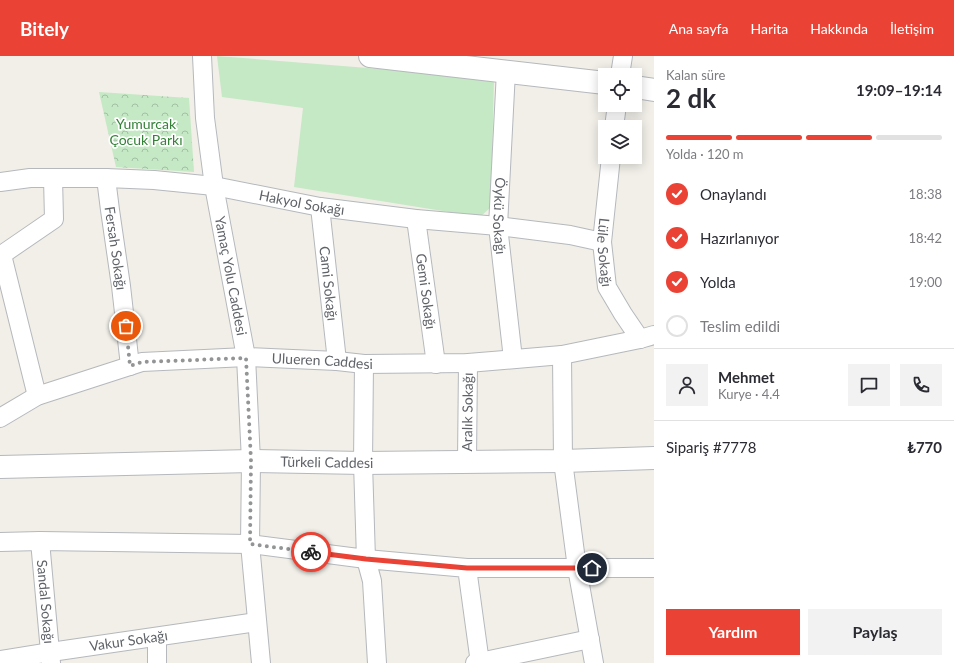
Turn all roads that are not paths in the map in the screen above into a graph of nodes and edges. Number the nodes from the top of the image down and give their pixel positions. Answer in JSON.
{"nodes":[{"id":1,"x":202,"y":56,"type":"edge"},
{"id":2,"x":370,"y":56,"type":"edge"},
{"id":3,"x":623,"y":56,"type":"edge"},
{"id":4,"x":411,"y":58,"type":"edge"},
{"id":5,"x":507,"y":64,"type":"edge"},
{"id":6,"x":621,"y":68,"type":"edge"},
{"id":7,"x":598,"y":82,"type":"edge"},
{"id":8,"x":642,"y":88,"type":"edge"},
{"id":9,"x":654,"y":90,"type":"edge"},
{"id":10,"x":610,"y":164,"type":"edge"},
{"id":11,"x":53,"y":178,"type":"junction"},
{"id":12,"x":106,"y":178,"type":"junction"},
{"id":13,"x":0,"y":182,"type":"edge"},
{"id":14,"x":214,"y":186,"type":"junction"},
{"id":15,"x":320,"y":207,"type":"junction"},
{"id":16,"x":416,"y":219,"type":"junction"},
{"id":17,"x":498,"y":226,"type":"junction"},
{"id":18,"x":602,"y":242,"type":"junction"},
{"id":19,"x":1,"y":256,"type":"edge"},
{"id":20,"x":647,"y":337,"type":"edge"},
{"id":21,"x":562,"y":355,"type":"junction"},
{"id":22,"x":246,"y":358,"type":"junction"},
{"id":23,"x":512,"y":359,"type":"junction"},
{"id":24,"x":337,"y":361,"type":"junction"},
{"id":25,"x":468,"y":363,"type":"junction"},
{"id":26,"x":364,"y":364,"type":"junction"},
{"id":27,"x":436,"y":364,"type":"junction"},
{"id":28,"x":130,"y":366,"type":"junction"},
{"id":29,"x":37,"y":396,"type":"junction"},
{"id":30,"x":0,"y":418,"type":"edge"},
{"id":31,"x":654,"y":458,"type":"edge"},
{"id":32,"x":563,"y":460,"type":"junction"},
{"id":33,"x":251,"y":461,"type":"junction"},
{"id":34,"x":467,"y":461,"type":"junction"},
{"id":35,"x":363,"y":463,"type":"junction"},
{"id":36,"x":0,"y":467,"type":"edge"},
{"id":37,"x":40,"y":541,"type":"junction"},
{"id":38,"x":0,"y":542,"type":"edge"},
{"id":39,"x":250,"y":544,"type":"junction"},
{"id":40,"x":366,"y":559,"type":"junction"},
{"id":41,"x":467,"y":568,"type":"junction"},
{"id":42,"x":576,"y":568,"type":"junction"},
{"id":43,"x":654,"y":568,"type":"edge"},
{"id":44,"x":257,"y":622,"type":"junction"},
{"id":45,"x":157,"y":637,"type":"junction"},
{"id":46,"x":590,"y":639,"type":"junction"},
{"id":47,"x":51,"y":657,"type":"edge"},
{"id":48,"x":0,"y":660,"type":"edge"},
{"id":49,"x":157,"y":663,"type":"edge"},
{"id":50,"x":261,"y":663,"type":"edge"},
{"id":51,"x":377,"y":663,"type":"edge"},
{"id":52,"x":478,"y":663,"type":"edge"},
{"id":53,"x":594,"y":663,"type":"edge"}],
"edges":[{"from":1,"to":14,"type":"street","name":"Yamaç Yolu Caddesi"},
{"from":2,"to":4,"type":"street"},
{"from":3,"to":6,"type":"street"},
{"from":4,"to":5,"type":"street"},
{"from":5,"to":7,"type":"street"},
{"from":5,"to":17,"type":"street","name":"Öykü Sokağı"},
{"from":8,"to":9,"type":"street"},
{"from":10,"to":18,"type":"street","name":"Lüle Sokağı"},
{"from":11,"to":12,"type":"street","name":"Hakyol Sokağı"},
{"from":11,"to":13,"type":"street","name":"Hakyol Sokağı"},
{"from":11,"to":19,"type":"street"},
{"from":12,"to":14,"type":"street","name":"Hakyol Sokağı"},
{"from":12,"to":28,"type":"street","name":"Fersah Sokağı"},
{"from":14,"to":15,"type":"street","name":"Hakyol Sokağı"},
{"from":14,"to":22,"type":"street","name":"Yamaç Yolu Caddesi"},
{"from":15,"to":16,"type":"street","name":"Hakyol Sokağı"},
{"from":15,"to":24,"type":"street","name":"Cami Sokağı"},
{"from":16,"to":17,"type":"street","name":"Hakyol Sokağı"},
{"from":16,"to":27,"type":"street","name":"Gemi Sokağı"},
{"from":17,"to":18,"type":"street","name":"Hakyol Sokağı"},
{"from":17,"to":23,"type":"street","name":"Öykü Sokağı"},
{"from":18,"to":20,"type":"street","name":"Lüle Sokağı"},
{"from":19,"to":29,"type":"street"},
{"from":20,"to":21,"type":"street","name":"Ulueren Caddesi"},
{"from":21,"to":23,"type":"street","name":"Ulueren Caddesi"},
{"from":21,"to":32,"type":"street"},
{"from":22,"to":24,"type":"street","name":"Ulueren Caddesi"},
{"from":22,"to":28,"type":"street","name":"Ulueren Caddesi"},
{"from":22,"to":33,"type":"street","name":"Yamaç Yolu Caddesi"},
{"from":23,"to":25,"type":"street","name":"Ulueren Caddesi"},
{"from":24,"to":26,"type":"street","name":"Ulueren Caddesi"},
{"from":25,"to":27,"type":"street","name":"Ulueren Caddesi"},
{"from":25,"to":34,"type":"street","name":"Aralık Sokağı"},
{"from":26,"to":27,"type":"street","name":"Ulueren Caddesi"},
{"from":26,"to":35,"type":"street"},
{"from":28,"to":29,"type":"street","name":"Ulueren Caddesi"},
{"from":29,"to":30,"type":"street","name":"Ulueren Caddesi"},
{"from":31,"to":32,"type":"street","name":"Türkeli Caddesi"},
{"from":32,"to":34,"type":"street","name":"Türkeli Caddesi"},
{"from":32,"to":42,"type":"street"},
{"from":33,"to":35,"type":"street","name":"Türkeli Caddesi"},
{"from":33,"to":36,"type":"street","name":"Türkeli Caddesi"},
{"from":33,"to":39,"type":"street","name":"Yamaç Yolu Caddesi"},
{"from":34,"to":35,"type":"street","name":"Türkeli Caddesi"},
{"from":35,"to":40,"type":"street"},
{"from":37,"to":38,"type":"street"},
{"from":37,"to":39,"type":"street"},
{"from":37,"to":47,"type":"street","name":"Sandal Sokağı"},
{"from":39,"to":40,"type":"street"},
{"from":39,"to":44,"type":"street","name":"Yamaç Yolu Caddesi"},
{"from":40,"to":41,"type":"street"},
{"from":40,"to":51,"type":"street"},
{"from":41,"to":42,"type":"street"},
{"from":41,"to":52,"type":"street"},
{"from":42,"to":43,"type":"street"},
{"from":42,"to":46,"type":"street"},
{"from":44,"to":45,"type":"street","name":"Vakur Sokağı"},
{"from":44,"to":50,"type":"street","name":"Yamaç Yolu Caddesi"},
{"from":45,"to":47,"type":"street","name":"Vakur Sokağı"},
{"from":45,"to":49,"type":"street"},
{"from":46,"to":52,"type":"street"},
{"from":46,"to":53,"type":"street"},
{"from":47,"to":48,"type":"street","name":"Vakur Sokağı"}]}
